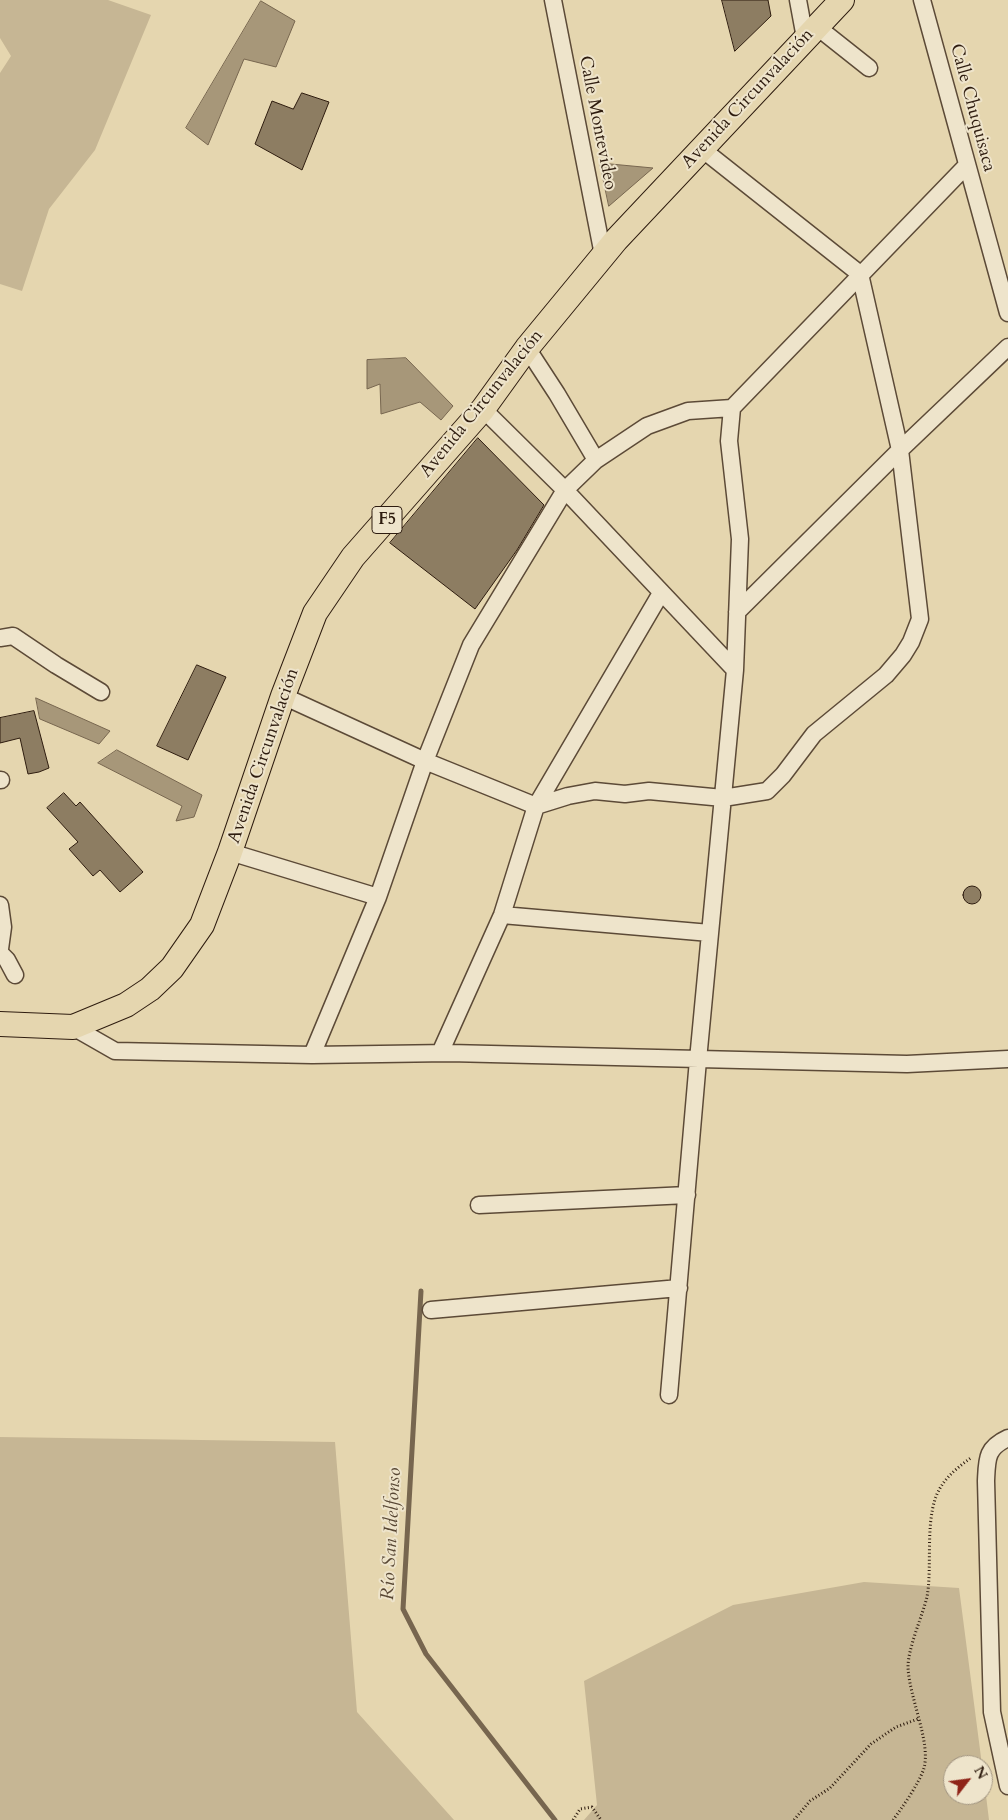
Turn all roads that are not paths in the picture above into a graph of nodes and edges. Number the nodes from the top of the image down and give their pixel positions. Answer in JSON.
{"nodes":[{"id":1,"x":553,"y":0,"type":"edge"},
{"id":2,"x":798,"y":0,"type":"edge"},
{"id":3,"x":842,"y":0,"type":"edge"},
{"id":4,"x":922,"y":0,"type":"edge"},
{"id":5,"x":811,"y":32,"type":"junction"},
{"id":6,"x":870,"y":68,"type":"dead end"},
{"id":7,"x":702,"y":149,"type":"junction"},
{"id":8,"x":966,"y":165,"type":"junction"},
{"id":9,"x":603,"y":255,"type":"junction"},
{"id":10,"x":860,"y":274,"type":"junction"},
{"id":11,"x":1008,"y":313,"type":"edge"},
{"id":12,"x":1008,"y":347,"type":"edge"},
{"id":13,"x":527,"y":348,"type":"junction"},
{"id":14,"x":732,"y":408,"type":"junction"},
{"id":15,"x":483,"y":409,"type":"junction"},
{"id":16,"x":900,"y":450,"type":"junction"},
{"id":17,"x":596,"y":460,"type":"junction"},
{"id":18,"x":565,"y":490,"type":"junction"},
{"id":19,"x":661,"y":593,"type":"junction"},
{"id":20,"x":737,"y":612,"type":"junction"},
{"id":21,"x":0,"y":638,"type":"edge"},
{"id":22,"x":735,"y":670,"type":"junction"},
{"id":23,"x":101,"y":692,"type":"dead end"},
{"id":24,"x":284,"y":696,"type":"junction"},
{"id":25,"x":425,"y":761,"type":"junction"},
{"id":26,"x":723,"y":798,"type":"junction"},
{"id":27,"x":536,"y":806,"type":"junction"},
{"id":28,"x":230,"y":852,"type":"junction"},
{"id":29,"x":378,"y":897,"type":"junction"},
{"id":30,"x":0,"y":905,"type":"edge"},
{"id":31,"x":502,"y":915,"type":"junction"},
{"id":32,"x":710,"y":933,"type":"junction"},
{"id":33,"x":0,"y":951,"type":"edge"},
{"id":34,"x":14,"y":975,"type":"dead end"},
{"id":35,"x":0,"y":1024,"type":"edge"},
{"id":36,"x":73,"y":1027,"type":"junction"},
{"id":37,"x":440,"y":1053,"type":"junction"},
{"id":38,"x":312,"y":1055,"type":"junction"},
{"id":39,"x":1008,"y":1059,"type":"edge"},
{"id":40,"x":698,"y":1060,"type":"junction"},
{"id":41,"x":687,"y":1195,"type":"junction"},
{"id":42,"x":479,"y":1205,"type":"dead end"},
{"id":43,"x":679,"y":1288,"type":"junction"},
{"id":44,"x":431,"y":1310,"type":"dead end"},
{"id":45,"x":669,"y":1395,"type":"dead end"},
{"id":46,"x":1001,"y":1442,"type":"edge"},
{"id":47,"x":1008,"y":1786,"type":"edge"}],
"edges":[{"from":1,"to":9,"type":"street","name":"Calle Montevideo"},
{"from":2,"to":5,"type":"street"},
{"from":3,"to":5,"type":"highway","name":"Avenida Circunvalación","number":"F5"},
{"from":4,"to":8,"type":"street","name":"Calle Chuquisaca"},
{"from":5,"to":6,"type":"street"},
{"from":5,"to":7,"type":"highway","name":"Avenida Circunvalación","number":"F5"},
{"from":7,"to":9,"type":"highway","name":"Avenida Circunvalación","number":"F5"},
{"from":7,"to":10,"type":"street"},
{"from":8,"to":10,"type":"street"},
{"from":8,"to":11,"type":"street","name":"Calle Chuquisaca"},
{"from":9,"to":13,"type":"highway","name":"Avenida Circunvalación","number":"F5"},
{"from":10,"to":14,"type":"street"},
{"from":10,"to":16,"type":"street"},
{"from":12,"to":16,"type":"street"},
{"from":13,"to":15,"type":"highway","name":"Avenida Circunvalación","number":"F5"},
{"from":13,"to":17,"type":"street"},
{"from":14,"to":17,"type":"street"},
{"from":14,"to":20,"type":"street"},
{"from":15,"to":18,"type":"street"},
{"from":15,"to":24,"type":"highway","name":"Avenida Circunvalación","number":"F5"},
{"from":16,"to":20,"type":"street"},
{"from":16,"to":26,"type":"street"},
{"from":17,"to":18,"type":"street"},
{"from":18,"to":19,"type":"street"},
{"from":18,"to":25,"type":"street"},
{"from":19,"to":22,"type":"street"},
{"from":19,"to":27,"type":"street"},
{"from":20,"to":22,"type":"street"},
{"from":21,"to":23,"type":"street"},
{"from":22,"to":26,"type":"street"},
{"from":24,"to":25,"type":"street"},
{"from":24,"to":28,"type":"highway","name":"Avenida Circunvalación","number":"F5"},
{"from":25,"to":27,"type":"street"},
{"from":25,"to":29,"type":"street"},
{"from":26,"to":27,"type":"street"},
{"from":26,"to":32,"type":"street"},
{"from":27,"to":31,"type":"street"},
{"from":28,"to":29,"type":"street"},
{"from":28,"to":36,"type":"highway","name":"Avenida Circunvalación","number":"F5"},
{"from":29,"to":38,"type":"street"},
{"from":30,"to":33,"type":"street"},
{"from":31,"to":32,"type":"street"},
{"from":31,"to":37,"type":"street"},
{"from":32,"to":40,"type":"street"},
{"from":33,"to":34,"type":"street"},
{"from":35,"to":36,"type":"highway","name":"Avenida Circunvalación","number":"F5"},
{"from":36,"to":38,"type":"street"},
{"from":37,"to":38,"type":"street"},
{"from":37,"to":40,"type":"street"},
{"from":39,"to":40,"type":"street"},
{"from":40,"to":41,"type":"street"},
{"from":41,"to":42,"type":"street"},
{"from":41,"to":43,"type":"street"},
{"from":43,"to":44,"type":"street"},
{"from":43,"to":45,"type":"street"},
{"from":46,"to":47,"type":"street"}]}
